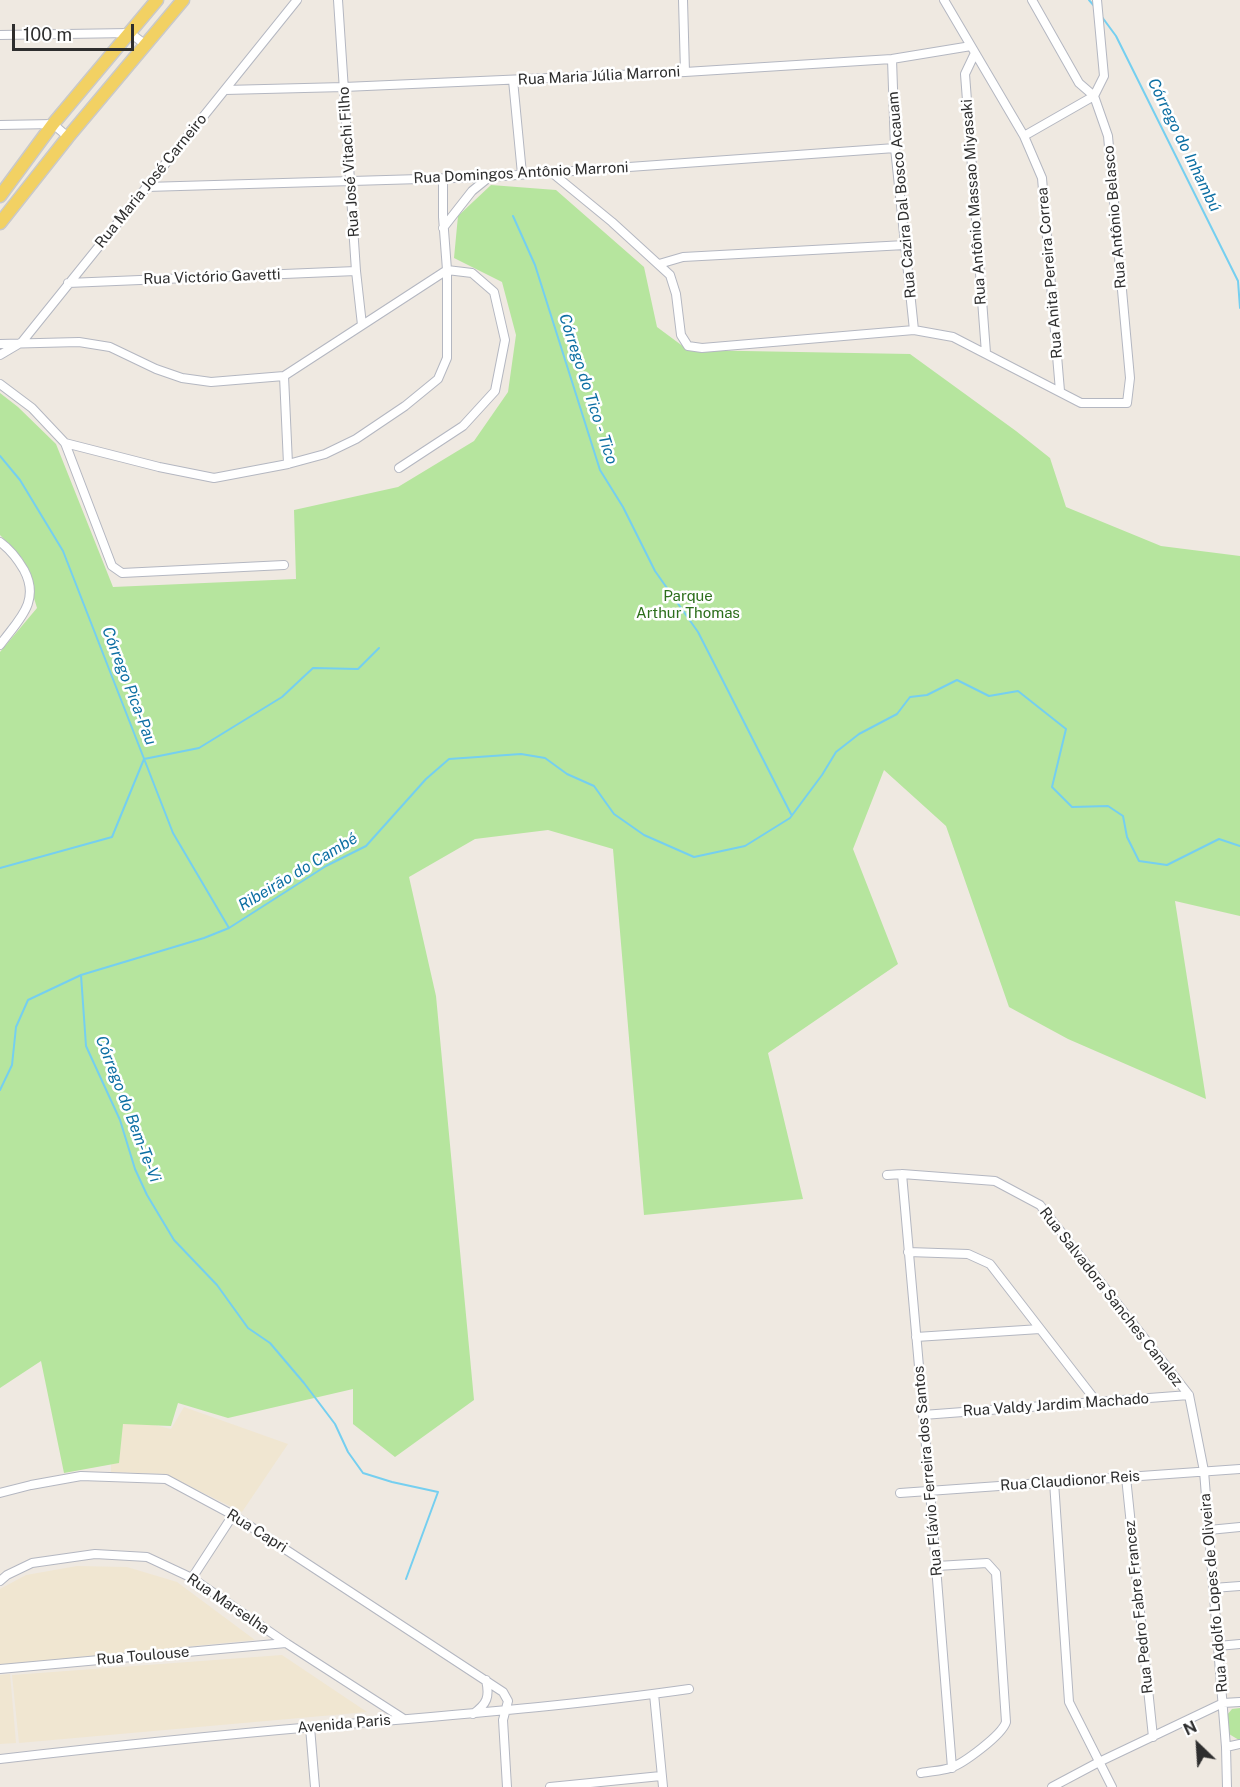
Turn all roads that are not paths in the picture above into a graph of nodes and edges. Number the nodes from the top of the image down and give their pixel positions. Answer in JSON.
{"nodes":[{"id":1,"x":157,"y":0,"type":"edge"},
{"id":2,"x":183,"y":0,"type":"edge"},
{"id":3,"x":297,"y":0,"type":"edge"},
{"id":4,"x":338,"y":0,"type":"edge"},
{"id":5,"x":683,"y":0,"type":"edge"},
{"id":6,"x":944,"y":0,"type":"edge"},
{"id":7,"x":1032,"y":0,"type":"edge"},
{"id":8,"x":1097,"y":0,"type":"edge"},
{"id":9,"x":130,"y":33,"type":"junction"},
{"id":10,"x":0,"y":35,"type":"edge"},
{"id":11,"x":146,"y":45,"type":"junction"},
{"id":12,"x":973,"y":50,"type":"junction"},
{"id":13,"x":892,"y":60,"type":"junction"},
{"id":14,"x":686,"y":72,"type":"junction"},
{"id":15,"x":513,"y":80,"type":"junction"},
{"id":16,"x":344,"y":87,"type":"junction"},
{"id":17,"x":225,"y":90,"type":"junction"},
{"id":18,"x":1094,"y":96,"type":"junction"},
{"id":19,"x":53,"y":124,"type":"junction"},
{"id":20,"x":0,"y":125,"type":"edge"},
{"id":21,"x":1024,"y":136,"type":"junction"},
{"id":22,"x":68,"y":137,"type":"junction"},
{"id":23,"x":895,"y":148,"type":"junction"},
{"id":24,"x":551,"y":172,"type":"junction"},
{"id":25,"x":522,"y":174,"type":"junction"},
{"id":26,"x":489,"y":177,"type":"junction"},
{"id":27,"x":442,"y":179,"type":"junction"},
{"id":28,"x":350,"y":181,"type":"junction"},
{"id":29,"x":146,"y":187,"type":"junction"},
{"id":30,"x":0,"y":196,"type":"edge"},
{"id":31,"x":0,"y":223,"type":"edge"},
{"id":32,"x":444,"y":228,"type":"junction"},
{"id":33,"x":905,"y":245,"type":"junction"},
{"id":34,"x":659,"y":264,"type":"junction"},
{"id":35,"x":447,"y":270,"type":"junction"},
{"id":36,"x":356,"y":271,"type":"junction"},
{"id":37,"x":68,"y":283,"type":"junction"},
{"id":38,"x":362,"y":325,"type":"junction"},
{"id":39,"x":914,"y":330,"type":"junction"},
{"id":40,"x":22,"y":342,"type":"junction"},
{"id":41,"x":0,"y":344,"type":"edge"},
{"id":42,"x":986,"y":354,"type":"junction"},
{"id":43,"x":0,"y":355,"type":"edge"},
{"id":44,"x":284,"y":376,"type":"junction"},
{"id":45,"x":0,"y":384,"type":"edge"},
{"id":46,"x":1060,"y":391,"type":"junction"},
{"id":47,"x":65,"y":443,"type":"junction"},
{"id":48,"x":288,"y":464,"type":"junction"},
{"id":49,"x":399,"y":468,"type":"dead end"},
{"id":50,"x":0,"y":542,"type":"edge"},
{"id":51,"x":284,"y":565,"type":"dead end"},
{"id":52,"x":0,"y":645,"type":"edge"},
{"id":53,"x":902,"y":1174,"type":"junction"},
{"id":54,"x":887,"y":1176,"type":"dead end"},
{"id":55,"x":908,"y":1252,"type":"junction"},
{"id":56,"x":1040,"y":1329,"type":"junction"},
{"id":57,"x":916,"y":1337,"type":"junction"},
{"id":58,"x":1189,"y":1395,"type":"junction"},
{"id":59,"x":1096,"y":1401,"type":"junction"},
{"id":60,"x":923,"y":1415,"type":"junction"},
{"id":61,"x":1240,"y":1468,"type":"edge"},
{"id":62,"x":1204,"y":1471,"type":"junction"},
{"id":63,"x":1126,"y":1477,"type":"junction"},
{"id":64,"x":1054,"y":1482,"type":"junction"},
{"id":65,"x":930,"y":1491,"type":"junction"},
{"id":66,"x":0,"y":1493,"type":"edge"},
{"id":67,"x":900,"y":1493,"type":"dead end"},
{"id":68,"x":233,"y":1515,"type":"junction"},
{"id":69,"x":1240,"y":1527,"type":"edge"},
{"id":70,"x":1209,"y":1530,"type":"junction"},
{"id":71,"x":937,"y":1566,"type":"junction"},
{"id":72,"x":192,"y":1578,"type":"junction"},
{"id":73,"x":0,"y":1581,"type":"edge"},
{"id":74,"x":1240,"y":1586,"type":"edge"},
{"id":75,"x":1213,"y":1588,"type":"junction"},
{"id":76,"x":286,"y":1643,"type":"junction"},
{"id":77,"x":1240,"y":1644,"type":"edge"},
{"id":78,"x":1218,"y":1646,"type":"junction"},
{"id":79,"x":0,"y":1669,"type":"edge"},
{"id":80,"x":486,"y":1680,"type":"junction"},
{"id":81,"x":688,"y":1689,"type":"dead end"},
{"id":82,"x":654,"y":1694,"type":"junction"},
{"id":83,"x":1240,"y":1702,"type":"edge"},
{"id":84,"x":1223,"y":1703,"type":"junction"},
{"id":85,"x":505,"y":1711,"type":"junction"},
{"id":86,"x":473,"y":1714,"type":"junction"},
{"id":87,"x":404,"y":1719,"type":"junction"},
{"id":88,"x":310,"y":1727,"type":"junction"},
{"id":89,"x":1153,"y":1737,"type":"junction"},
{"id":90,"x":1240,"y":1744,"type":"edge"},
{"id":91,"x":1226,"y":1747,"type":"junction"},
{"id":92,"x":0,"y":1759,"type":"edge"},
{"id":93,"x":1099,"y":1762,"type":"junction"},
{"id":94,"x":952,"y":1768,"type":"junction"},
{"id":95,"x":921,"y":1773,"type":"dead end"},
{"id":96,"x":661,"y":1776,"type":"junction"},
{"id":97,"x":315,"y":1787,"type":"edge"},
{"id":98,"x":507,"y":1787,"type":"edge"},
{"id":99,"x":550,"y":1787,"type":"edge"},
{"id":100,"x":663,"y":1787,"type":"edge"},
{"id":101,"x":1052,"y":1787,"type":"edge"},
{"id":102,"x":1112,"y":1787,"type":"edge"},
{"id":103,"x":1227,"y":1787,"type":"edge"}],
"edges":[{"from":1,"to":9,"type":"main road"},
{"from":2,"to":11,"type":"main road"},
{"from":3,"to":17,"type":"street","name":"Rua Maria José Carneiro"},
{"from":4,"to":16,"type":"street","name":"Rua José Vitachi Filho"},
{"from":5,"to":14,"type":"street"},
{"from":6,"to":12,"type":"street","name":"Rua Anita Pereira Correa"},
{"from":7,"to":18,"type":"street"},
{"from":8,"to":18,"type":"street"},
{"from":9,"to":10,"type":"street"},
{"from":9,"to":11,"type":"street"},
{"from":9,"to":19,"type":"main road"},
{"from":11,"to":22,"type":"main road"},
{"from":12,"to":13,"type":"street","name":"Rua Maria Júlia Marroni"},
{"from":12,"to":21,"type":"street","name":"Rua Anita Pereira Correa"},
{"from":12,"to":42,"type":"street","name":"Rua Antônio Massao Miyasaki"},
{"from":13,"to":14,"type":"street","name":"Rua Maria Júlia Marroni"},
{"from":13,"to":23,"type":"street","name":"Rua Cazira Dal Bosco Acauam"},
{"from":14,"to":15,"type":"street","name":"Rua Maria Júlia Marroni"},
{"from":15,"to":16,"type":"street","name":"Rua Maria Júlia Marroni"},
{"from":15,"to":25,"type":"street"},
{"from":16,"to":17,"type":"street","name":"Rua Maria Júlia Marroni"},
{"from":16,"to":28,"type":"street","name":"Rua José Vitachi Filho"},
{"from":17,"to":29,"type":"street","name":"Rua Maria José Carneiro"},
{"from":18,"to":21,"type":"street"},
{"from":18,"to":46,"type":"street","name":"Rua Antônio Belasco"},
{"from":19,"to":20,"type":"street"},
{"from":19,"to":22,"type":"street"},
{"from":19,"to":30,"type":"main road"},
{"from":21,"to":46,"type":"street","name":"Rua Anita Pereira Correa"},
{"from":22,"to":31,"type":"main road"},
{"from":23,"to":24,"type":"street","name":"Rua Domingos Antônio Marroni"},
{"from":23,"to":33,"type":"street","name":"Rua Cazira Dal Bosco Acauam"},
{"from":24,"to":25,"type":"street","name":"Rua Domingos Antônio Marroni"},
{"from":24,"to":34,"type":"street"},
{"from":25,"to":26,"type":"street","name":"Rua Domingos Antônio Marroni"},
{"from":26,"to":27,"type":"street","name":"Rua Domingos Antônio Marroni"},
{"from":26,"to":32,"type":"street"},
{"from":27,"to":28,"type":"street","name":"Rua Domingos Antônio Marroni"},
{"from":27,"to":32,"type":"street"},
{"from":28,"to":29,"type":"street","name":"Rua Domingos Antônio Marroni"},
{"from":28,"to":36,"type":"street","name":"Rua José Vitachi Filho"},
{"from":29,"to":37,"type":"street","name":"Rua Maria José Carneiro"},
{"from":32,"to":35,"type":"street"},
{"from":33,"to":34,"type":"street"},
{"from":33,"to":39,"type":"street","name":"Rua Cazira Dal Bosco Acauam"},
{"from":34,"to":39,"type":"street"},
{"from":35,"to":38,"type":"street"},
{"from":35,"to":48,"type":"street"},
{"from":35,"to":49,"type":"street"},
{"from":36,"to":37,"type":"street","name":"Rua Victório Gavetti"},
{"from":36,"to":38,"type":"street","name":"Rua José Vitachi Filho"},
{"from":37,"to":40,"type":"street","name":"Rua Maria José Carneiro"},
{"from":38,"to":44,"type":"street"},
{"from":39,"to":42,"type":"street"},
{"from":40,"to":41,"type":"street"},
{"from":40,"to":43,"type":"street","name":"Rua Maria José Carneiro"},
{"from":40,"to":44,"type":"street"},
{"from":42,"to":46,"type":"street"},
{"from":44,"to":48,"type":"street"},
{"from":45,"to":47,"type":"street"},
{"from":47,"to":48,"type":"street"},
{"from":47,"to":51,"type":"street"},
{"from":50,"to":52,"type":"street"},
{"from":53,"to":54,"type":"street","name":"Rua Salvadora Sanches Canalez"},
{"from":53,"to":55,"type":"street","name":"Rua Flávio Ferreira dos Santos"},
{"from":53,"to":58,"type":"street","name":"Rua Salvadora Sanches Canalez"},
{"from":55,"to":56,"type":"street"},
{"from":55,"to":57,"type":"street","name":"Rua Flávio Ferreira dos Santos"},
{"from":56,"to":57,"type":"street"},
{"from":56,"to":59,"type":"street"},
{"from":57,"to":60,"type":"street","name":"Rua Flávio Ferreira dos Santos"},
{"from":58,"to":59,"type":"street","name":"Rua Valdy Jardim Machado"},
{"from":58,"to":62,"type":"street","name":"Rua Salvadora Sanches Canalez"},
{"from":59,"to":60,"type":"street","name":"Rua Valdy Jardim Machado"},
{"from":60,"to":65,"type":"street","name":"Rua Flávio Ferreira dos Santos"},
{"from":61,"to":62,"type":"street","name":"Rua Claudionor Reis"},
{"from":62,"to":63,"type":"street","name":"Rua Claudionor Reis"},
{"from":62,"to":70,"type":"street","name":"Rua Adolfo Lopes de Oliveira"},
{"from":63,"to":64,"type":"street","name":"Rua Claudionor Reis"},
{"from":63,"to":89,"type":"street","name":"Rua Pedro Fabre Francez"},
{"from":64,"to":65,"type":"street","name":"Rua Claudionor Reis"},
{"from":64,"to":93,"type":"street"},
{"from":65,"to":67,"type":"street","name":"Rua Claudionor Reis"},
{"from":65,"to":71,"type":"street","name":"Rua Flávio Ferreira dos Santos"},
{"from":66,"to":68,"type":"street","name":"Rua Capri"},
{"from":68,"to":72,"type":"street"},
{"from":68,"to":80,"type":"street","name":"Rua Capri"},
{"from":69,"to":70,"type":"street"},
{"from":70,"to":75,"type":"street","name":"Rua Adolfo Lopes de Oliveira"},
{"from":71,"to":94,"type":"street","name":"Rua Flávio Ferreira dos Santos"},
{"from":71,"to":94,"type":"street"},
{"from":72,"to":73,"type":"street","name":"Rua Marselha"},
{"from":72,"to":76,"type":"street","name":"Rua Marselha"},
{"from":74,"to":75,"type":"street"},
{"from":75,"to":78,"type":"street","name":"Rua Adolfo Lopes de Oliveira"},
{"from":76,"to":79,"type":"street","name":"Rua Toulouse"},
{"from":76,"to":87,"type":"street","name":"Rua Marselha"},
{"from":77,"to":78,"type":"street"},
{"from":78,"to":84,"type":"street","name":"Rua Adolfo Lopes de Oliveira"},
{"from":80,"to":85,"type":"street","name":"Rua Capri"},
{"from":80,"to":86,"type":"street"},
{"from":81,"to":82,"type":"street","name":"Avenida Paris"},
{"from":82,"to":85,"type":"street","name":"Avenida Paris"},
{"from":82,"to":96,"type":"street"},
{"from":83,"to":84,"type":"street"},
{"from":84,"to":89,"type":"street"},
{"from":84,"to":91,"type":"street","name":"Rua Adolfo Lopes de Oliveira"},
{"from":85,"to":86,"type":"street","name":"Avenida Paris"},
{"from":85,"to":98,"type":"street","name":"Rua Capri"},
{"from":86,"to":87,"type":"street","name":"Avenida Paris"},
{"from":87,"to":88,"type":"street","name":"Avenida Paris"},
{"from":88,"to":92,"type":"street","name":"Avenida Paris"},
{"from":88,"to":97,"type":"street"},
{"from":89,"to":93,"type":"street"},
{"from":90,"to":91,"type":"street"},
{"from":91,"to":103,"type":"street","name":"Rua Adolfo Lopes de Oliveira"},
{"from":93,"to":101,"type":"street"},
{"from":93,"to":102,"type":"street"},
{"from":94,"to":95,"type":"street"},
{"from":96,"to":99,"type":"street"},
{"from":96,"to":100,"type":"street"}]}
